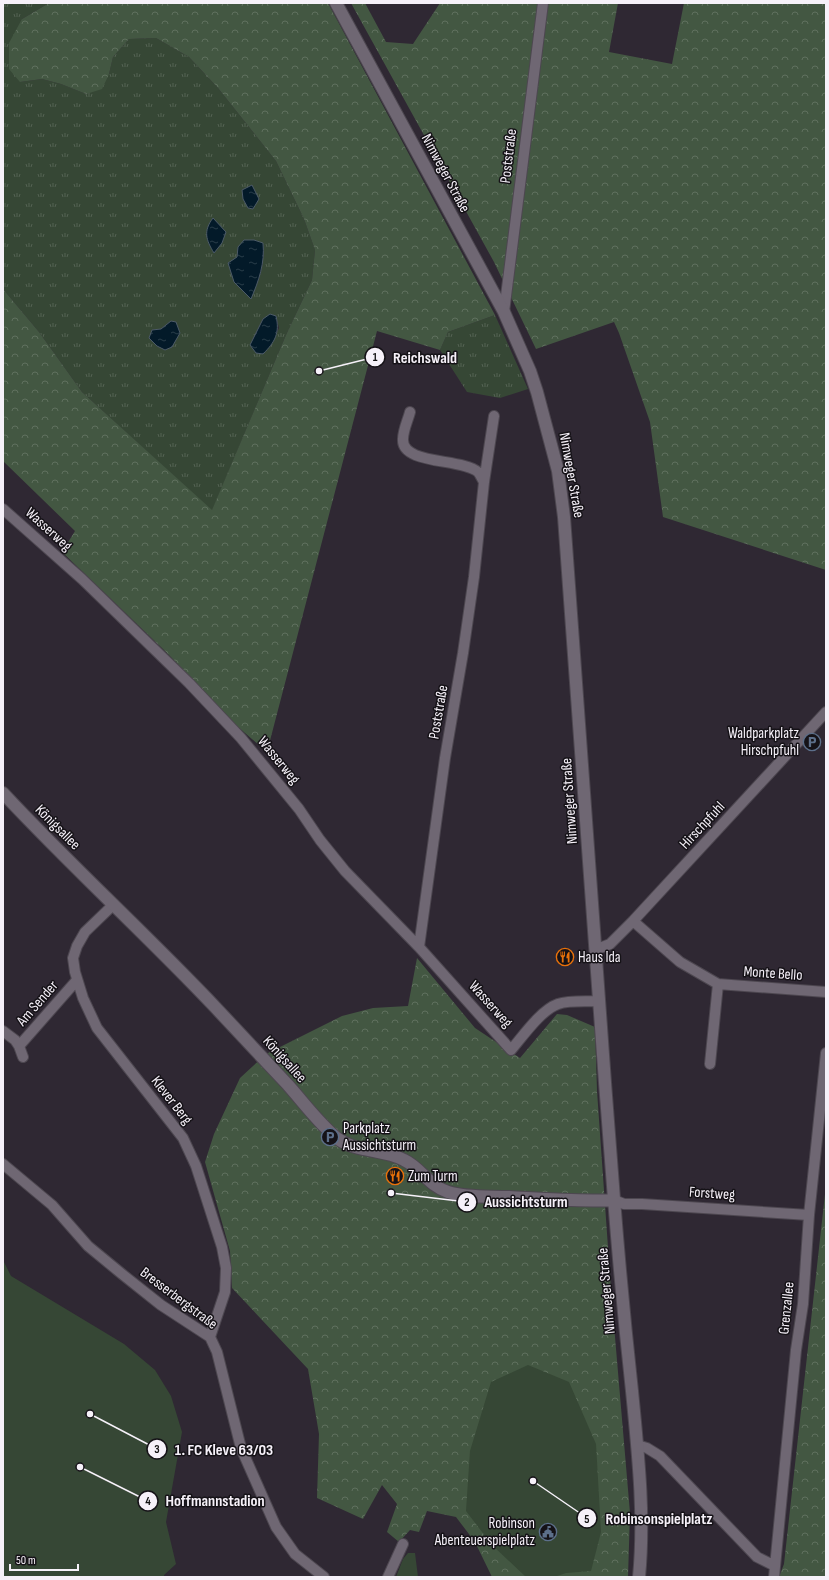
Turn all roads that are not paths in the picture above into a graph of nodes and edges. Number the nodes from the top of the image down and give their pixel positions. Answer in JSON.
{"nodes":[{"id":1,"x":336,"y":3,"type":"edge"},
{"id":2,"x":543,"y":3,"type":"edge"},
{"id":3,"x":504,"y":312,"type":"junction"},
{"id":4,"x":410,"y":412,"type":"dead end"},
{"id":5,"x":494,"y":416,"type":"dead end"},
{"id":6,"x":484,"y":482,"type":"junction"},
{"id":7,"x":3,"y":509,"type":"edge"},
{"id":8,"x":826,"y":712,"type":"edge"},
{"id":9,"x":3,"y":793,"type":"edge"},
{"id":10,"x":113,"y":905,"type":"junction"},
{"id":11,"x":633,"y":921,"type":"junction"},
{"id":12,"x":419,"y":947,"type":"junction"},
{"id":13,"x":595,"y":950,"type":"junction"},
{"id":14,"x":77,"y":980,"type":"junction"},
{"id":15,"x":718,"y":984,"type":"junction"},
{"id":16,"x":826,"y":992,"type":"edge"},
{"id":17,"x":599,"y":1001,"type":"junction"},
{"id":18,"x":3,"y":1031,"type":"edge"},
{"id":19,"x":20,"y":1046,"type":"junction"},
{"id":20,"x":826,"y":1053,"type":"edge"},
{"id":21,"x":23,"y":1057,"type":"dead end"},
{"id":22,"x":710,"y":1064,"type":"dead end"},
{"id":23,"x":3,"y":1164,"type":"edge"},
{"id":24,"x":614,"y":1200,"type":"junction"},
{"id":25,"x":809,"y":1214,"type":"junction"},
{"id":26,"x":210,"y":1337,"type":"junction"},
{"id":27,"x":637,"y":1445,"type":"junction"},
{"id":28,"x":403,"y":1544,"type":"dead end"},
{"id":29,"x":775,"y":1566,"type":"junction"},
{"id":30,"x":324,"y":1577,"type":"edge"},
{"id":31,"x":388,"y":1577,"type":"edge"},
{"id":32,"x":638,"y":1577,"type":"edge"},
{"id":33,"x":774,"y":1577,"type":"edge"}],
"edges":[{"from":1,"to":3,"type":"main road","name":"Nimweger Straße"},
{"from":2,"to":3,"type":"street","name":"Poststraße"},
{"from":3,"to":13,"type":"main road","name":"Nimweger Straße"},
{"from":4,"to":6,"type":"street"},
{"from":5,"to":6,"type":"street","name":"Poststraße"},
{"from":6,"to":12,"type":"street","name":"Poststraße"},
{"from":7,"to":12,"type":"street","name":"Wasserweg"},
{"from":8,"to":11,"type":"street","name":"Hirschpfuhl"},
{"from":9,"to":10,"type":"main road","name":"Königsallee"},
{"from":10,"to":14,"type":"street","name":"Klever Berg"},
{"from":10,"to":24,"type":"main road","name":"Königsallee"},
{"from":11,"to":13,"type":"street","name":"Hirschpfuhl"},
{"from":11,"to":15,"type":"street","name":"Monte Bello"},
{"from":12,"to":17,"type":"street","name":"Wasserweg"},
{"from":13,"to":17,"type":"main road","name":"Nimweger Straße"},
{"from":14,"to":19,"type":"street","name":"Am Sender"},
{"from":14,"to":26,"type":"street","name":"Klever Berg"},
{"from":15,"to":16,"type":"street","name":"Monte Bello"},
{"from":15,"to":22,"type":"street"},
{"from":17,"to":24,"type":"main road","name":"Nimweger Straße"},
{"from":18,"to":19,"type":"street","name":"Am Sender"},
{"from":19,"to":21,"type":"street","name":"Am Sender"},
{"from":20,"to":25,"type":"street","name":"Grenzallee"},
{"from":23,"to":26,"type":"street","name":"Bresserbergstraße"},
{"from":24,"to":25,"type":"street","name":"Forstweg"},
{"from":24,"to":27,"type":"main road","name":"Nimweger Straße"},
{"from":25,"to":29,"type":"street","name":"Grenzallee"},
{"from":26,"to":30,"type":"street","name":"Bresserbergstraße"},
{"from":27,"to":29,"type":"street"},
{"from":27,"to":32,"type":"main road","name":"Nimweger Straße"},
{"from":28,"to":31,"type":"street"},
{"from":29,"to":33,"type":"street","name":"Grenzallee"}]}
